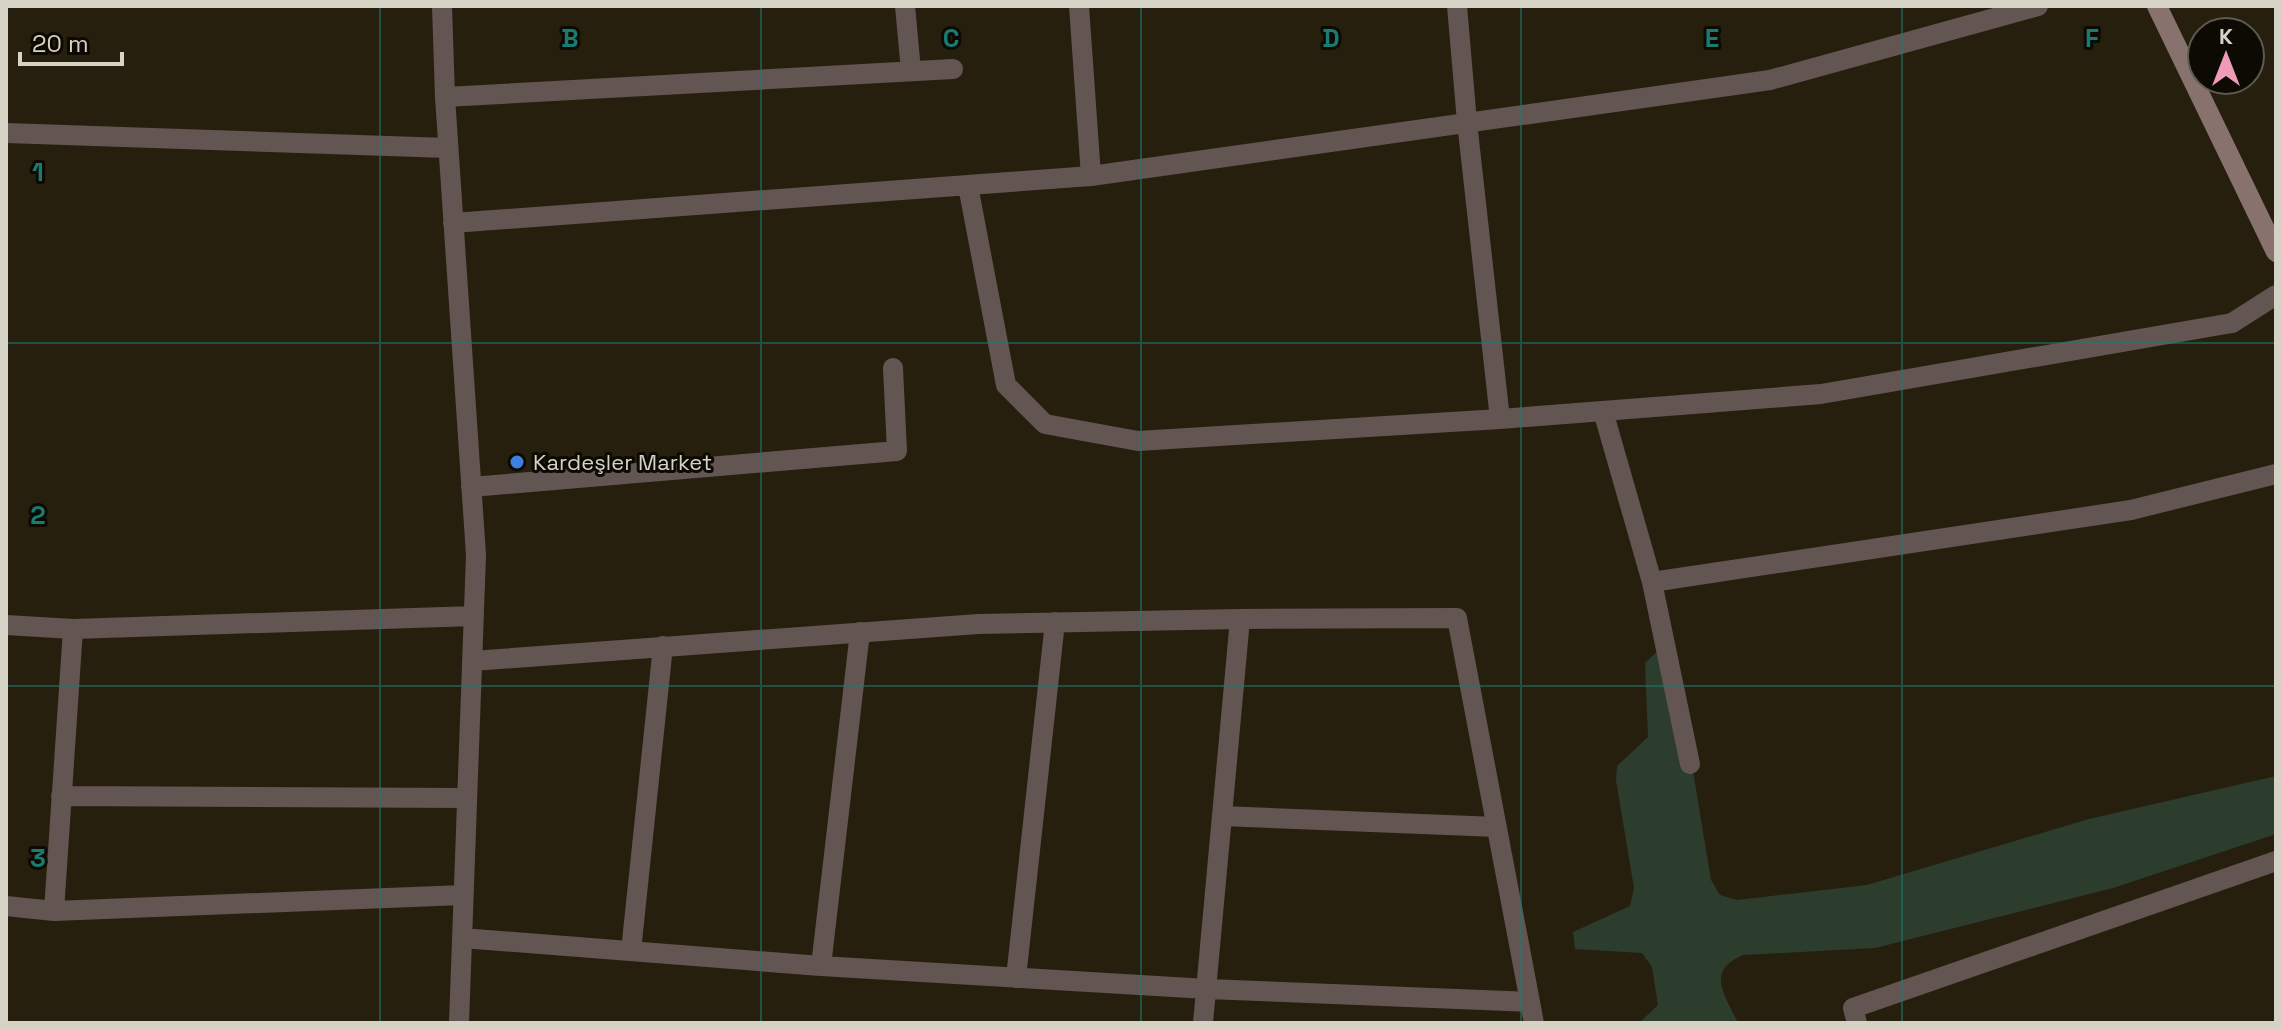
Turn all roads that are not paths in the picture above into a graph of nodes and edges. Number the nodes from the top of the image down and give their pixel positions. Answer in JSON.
{"nodes":[{"id":1,"x":442,"y":6,"type":"edge"},
{"id":2,"x":905,"y":6,"type":"edge"},
{"id":3,"x":1079,"y":6,"type":"edge"},
{"id":4,"x":1457,"y":6,"type":"edge"},
{"id":5,"x":2038,"y":6,"type":"edge"},
{"id":6,"x":2157,"y":6,"type":"edge"},
{"id":7,"x":953,"y":69,"type":"dead end"},
{"id":8,"x":911,"y":71,"type":"junction"},
{"id":9,"x":445,"y":97,"type":"junction"},
{"id":10,"x":1467,"y":122,"type":"junction"},
{"id":11,"x":6,"y":133,"type":"edge"},
{"id":12,"x":448,"y":148,"type":"junction"},
{"id":13,"x":1091,"y":176,"type":"junction"},
{"id":14,"x":968,"y":186,"type":"junction"},
{"id":15,"x":453,"y":223,"type":"junction"},
{"id":16,"x":2276,"y":252,"type":"edge"},
{"id":17,"x":2276,"y":295,"type":"edge"},
{"id":18,"x":893,"y":368,"type":"dead end"},
{"id":19,"x":1603,"y":411,"type":"junction"},
{"id":20,"x":1500,"y":419,"type":"junction"},
{"id":21,"x":2276,"y":474,"type":"edge"},
{"id":22,"x":471,"y":487,"type":"junction"},
{"id":23,"x":1652,"y":582,"type":"junction"},
{"id":24,"x":474,"y":616,"type":"junction"},
{"id":25,"x":1240,"y":619,"type":"junction"},
{"id":26,"x":1055,"y":622,"type":"junction"},
{"id":27,"x":6,"y":625,"type":"edge"},
{"id":28,"x":73,"y":629,"type":"junction"},
{"id":29,"x":860,"y":632,"type":"junction"},
{"id":30,"x":663,"y":646,"type":"junction"},
{"id":31,"x":472,"y":661,"type":"junction"},
{"id":32,"x":1690,"y":764,"type":"dead end"},
{"id":33,"x":61,"y":796,"type":"junction"},
{"id":34,"x":467,"y":798,"type":"junction"},
{"id":35,"x":1222,"y":816,"type":"junction"},
{"id":36,"x":1497,"y":827,"type":"junction"},
{"id":37,"x":2276,"y":861,"type":"edge"},
{"id":38,"x":463,"y":895,"type":"junction"},
{"id":39,"x":6,"y":906,"type":"edge"},
{"id":40,"x":54,"y":911,"type":"junction"},
{"id":41,"x":462,"y":938,"type":"junction"},
{"id":42,"x":631,"y":951,"type":"junction"},
{"id":43,"x":821,"y":966,"type":"junction"},
{"id":44,"x":1016,"y":978,"type":"junction"},
{"id":45,"x":1207,"y":989,"type":"junction"},
{"id":46,"x":1530,"y":1002,"type":"junction"},
{"id":47,"x":459,"y":1023,"type":"edge"},
{"id":48,"x":1203,"y":1023,"type":"edge"},
{"id":49,"x":1534,"y":1023,"type":"edge"},
{"id":50,"x":1857,"y":1023,"type":"edge"}],
"edges":[{"from":1,"to":9,"type":"street"},
{"from":2,"to":8,"type":"street"},
{"from":3,"to":13,"type":"street"},
{"from":4,"to":10,"type":"street"},
{"from":5,"to":10,"type":"street"},
{"from":6,"to":16,"type":"street"},
{"from":7,"to":8,"type":"street"},
{"from":8,"to":9,"type":"street"},
{"from":9,"to":12,"type":"street"},
{"from":10,"to":13,"type":"street"},
{"from":10,"to":20,"type":"street"},
{"from":11,"to":12,"type":"street"},
{"from":12,"to":15,"type":"street"},
{"from":13,"to":14,"type":"street"},
{"from":14,"to":15,"type":"street"},
{"from":14,"to":20,"type":"street"},
{"from":15,"to":22,"type":"street"},
{"from":17,"to":19,"type":"street"},
{"from":18,"to":22,"type":"street"},
{"from":19,"to":20,"type":"street"},
{"from":19,"to":23,"type":"street"},
{"from":21,"to":23,"type":"street"},
{"from":22,"to":24,"type":"street"},
{"from":23,"to":32,"type":"street"},
{"from":24,"to":28,"type":"street"},
{"from":24,"to":31,"type":"street"},
{"from":25,"to":26,"type":"street"},
{"from":25,"to":35,"type":"street"},
{"from":25,"to":36,"type":"street"},
{"from":26,"to":29,"type":"street"},
{"from":26,"to":44,"type":"street"},
{"from":27,"to":28,"type":"street"},
{"from":28,"to":33,"type":"street"},
{"from":29,"to":30,"type":"street"},
{"from":29,"to":43,"type":"street"},
{"from":30,"to":31,"type":"street"},
{"from":30,"to":42,"type":"street"},
{"from":31,"to":34,"type":"street"},
{"from":33,"to":34,"type":"street"},
{"from":33,"to":40,"type":"street"},
{"from":34,"to":38,"type":"street"},
{"from":35,"to":36,"type":"street"},
{"from":35,"to":45,"type":"street"},
{"from":36,"to":46,"type":"street"},
{"from":37,"to":50,"type":"street"},
{"from":38,"to":40,"type":"street"},
{"from":38,"to":41,"type":"street"},
{"from":39,"to":40,"type":"street"},
{"from":41,"to":42,"type":"street"},
{"from":41,"to":47,"type":"street"},
{"from":42,"to":43,"type":"street"},
{"from":43,"to":44,"type":"street"},
{"from":44,"to":45,"type":"street"},
{"from":45,"to":46,"type":"street"},
{"from":45,"to":48,"type":"street"},
{"from":46,"to":49,"type":"street"}]}
